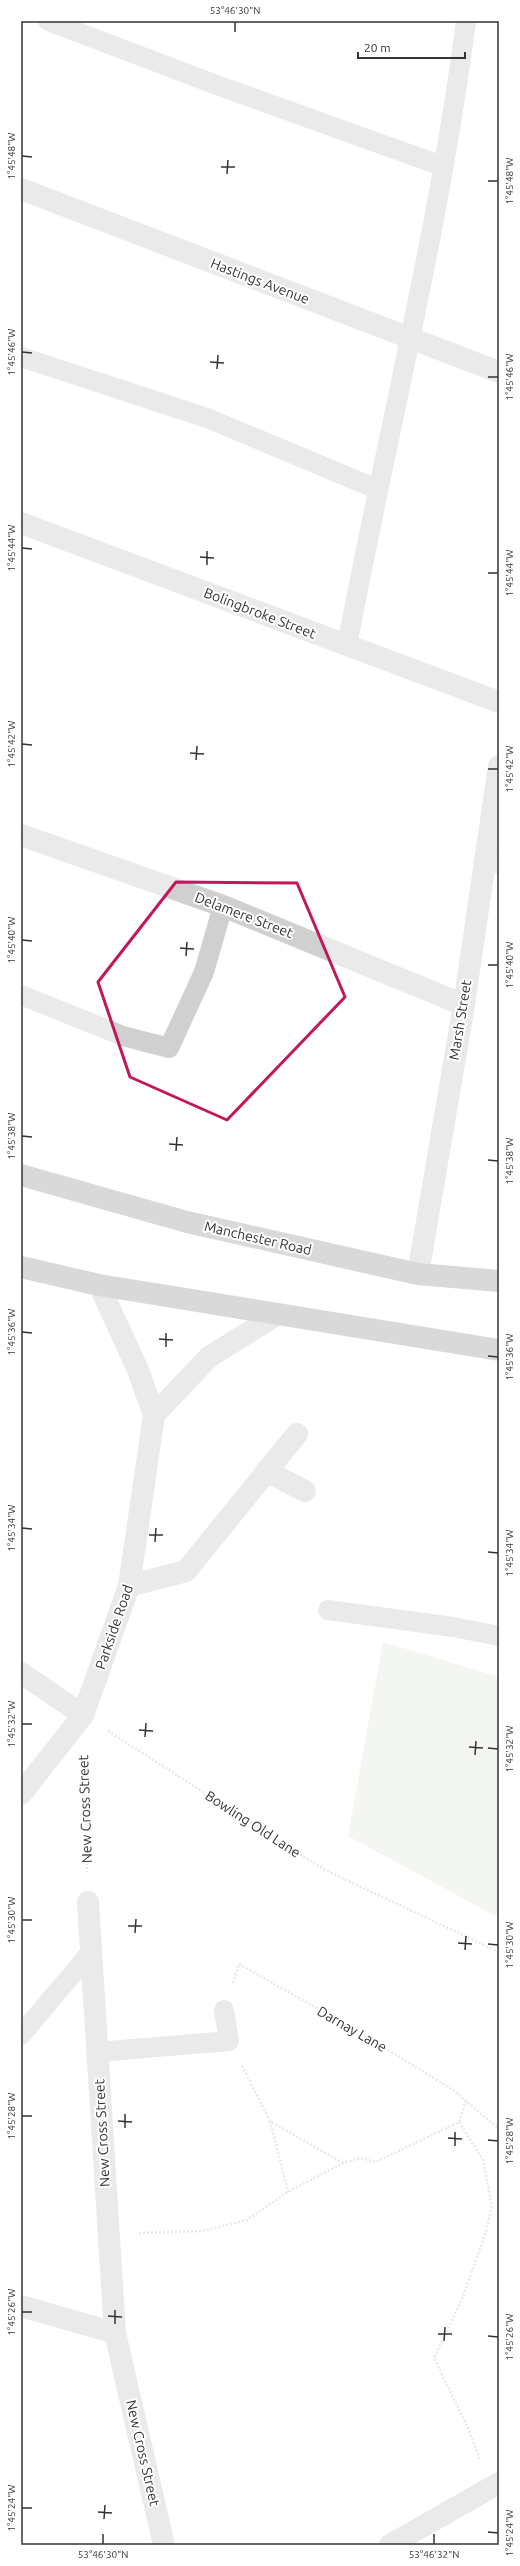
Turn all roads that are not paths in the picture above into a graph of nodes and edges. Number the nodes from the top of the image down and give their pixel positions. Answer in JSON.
{"nodes":[{"id":1,"x":48,"y":21,"type":"edge"},
{"id":2,"x":466,"y":21,"type":"edge"},
{"id":3,"x":442,"y":166,"type":"junction"},
{"id":4,"x":21,"y":189,"type":"edge"},
{"id":5,"x":409,"y":338,"type":"junction"},
{"id":6,"x":21,"y":357,"type":"edge"},
{"id":7,"x":499,"y":372,"type":"edge"},
{"id":8,"x":377,"y":489,"type":"junction"},
{"id":9,"x":21,"y":523,"type":"edge"},
{"id":10,"x":347,"y":646,"type":"junction"},
{"id":11,"x":499,"y":702,"type":"edge"},
{"id":12,"x":499,"y":766,"type":"edge"},
{"id":13,"x":21,"y":835,"type":"edge"},
{"id":14,"x":492,"y":863,"type":"edge"},
{"id":15,"x":223,"y":906,"type":"junction"},
{"id":16,"x":21,"y":995,"type":"edge"},
{"id":17,"x":464,"y":1004,"type":"junction"},
{"id":18,"x":21,"y":1175,"type":"edge"},
{"id":19,"x":21,"y":1267,"type":"edge"},
{"id":20,"x":418,"y":1274,"type":"junction"},
{"id":21,"x":499,"y":1281,"type":"edge"},
{"id":22,"x":99,"y":1284,"type":"junction"},
{"id":23,"x":278,"y":1314,"type":"junction"},
{"id":24,"x":499,"y":1350,"type":"edge"},
{"id":25,"x":154,"y":1415,"type":"junction"},
{"id":26,"x":297,"y":1434,"type":"dead end"},
{"id":27,"x":266,"y":1471,"type":"junction"},
{"id":28,"x":305,"y":1491,"type":"dead end"},
{"id":29,"x":129,"y":1586,"type":"junction"},
{"id":30,"x":328,"y":1610,"type":"dead end"},
{"id":31,"x":499,"y":1636,"type":"edge"},
{"id":32,"x":21,"y":1673,"type":"edge"},
{"id":33,"x":83,"y":1715,"type":"junction"},
{"id":34,"x":21,"y":1794,"type":"edge"},
{"id":35,"x":88,"y":1902,"type":"road end"},
{"id":36,"x":91,"y":1952,"type":"junction"},
{"id":37,"x":224,"y":2010,"type":"road end"},
{"id":38,"x":21,"y":2036,"type":"edge"},
{"id":39,"x":97,"y":2052,"type":"junction"},
{"id":40,"x":21,"y":2306,"type":"edge"},
{"id":41,"x":115,"y":2333,"type":"junction"},
{"id":42,"x":492,"y":2487,"type":"edge"},
{"id":43,"x":164,"y":2545,"type":"edge"},
{"id":44,"x":390,"y":2545,"type":"edge"}],
"edges":[{"from":1,"to":3,"type":"lane"},
{"from":2,"to":3,"type":"lane"},
{"from":3,"to":5,"type":"lane"},
{"from":4,"to":5,"type":"street","name":"Hastings Avenue"},
{"from":5,"to":7,"type":"street","name":"Hastings Avenue"},
{"from":5,"to":8,"type":"lane"},
{"from":6,"to":8,"type":"lane"},
{"from":8,"to":10,"type":"lane"},
{"from":9,"to":10,"type":"street","name":"Bolingbroke Street"},
{"from":10,"to":11,"type":"street","name":"Bolingbroke Street"},
{"from":12,"to":14,"type":"street","name":"Marsh Street"},
{"from":13,"to":15,"type":"street","name":"Delamere Street"},
{"from":14,"to":17,"type":"street","name":"Marsh Street"},
{"from":15,"to":16,"type":"lane"},
{"from":15,"to":17,"type":"street","name":"Delamere Street"},
{"from":17,"to":20,"type":"street","name":"Marsh Street"},
{"from":18,"to":20,"type":"main road","name":"Manchester Road"},
{"from":19,"to":22,"type":"main road"},
{"from":20,"to":21,"type":"main road","name":"Manchester Road"},
{"from":22,"to":23,"type":"main road"},
{"from":22,"to":25,"type":"street","name":"Parkside Road"},
{"from":23,"to":24,"type":"main road"},
{"from":23,"to":25,"type":"street"},
{"from":25,"to":29,"type":"street","name":"Parkside Road"},
{"from":26,"to":27,"type":"street"},
{"from":27,"to":28,"type":"street"},
{"from":27,"to":29,"type":"street"},
{"from":29,"to":33,"type":"street","name":"Parkside Road"},
{"from":30,"to":31,"type":"lane"},
{"from":32,"to":33,"type":"street"},
{"from":33,"to":34,"type":"street","name":"Parkside Road"},
{"from":35,"to":36,"type":"street","name":"New Cross Street"},
{"from":36,"to":38,"type":"lane"},
{"from":36,"to":39,"type":"street","name":"New Cross Street"},
{"from":37,"to":39,"type":"lane"},
{"from":39,"to":41,"type":"street","name":"New Cross Street"},
{"from":40,"to":41,"type":"street"},
{"from":41,"to":43,"type":"street","name":"New Cross Street"},
{"from":42,"to":44,"type":"street"}]}
